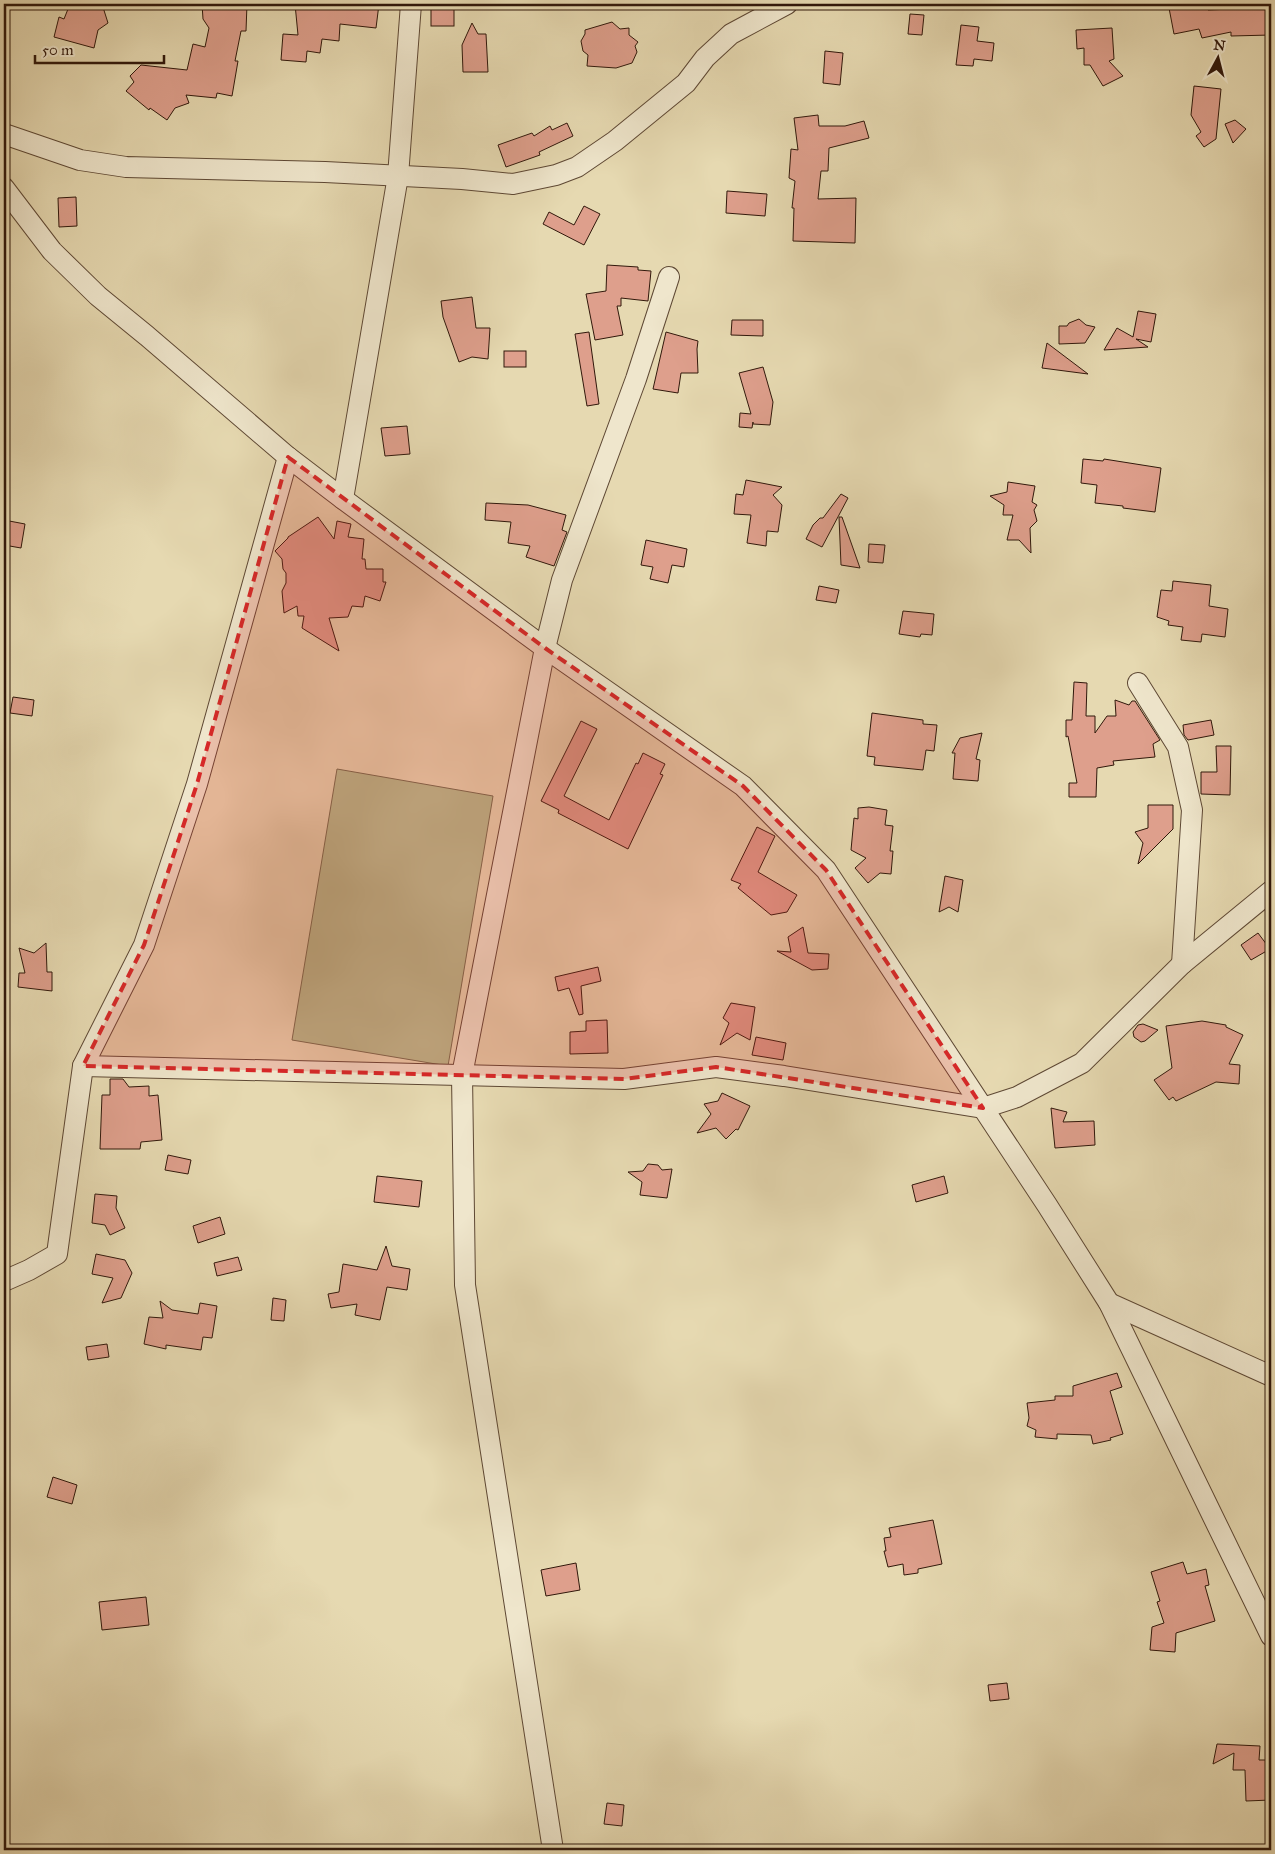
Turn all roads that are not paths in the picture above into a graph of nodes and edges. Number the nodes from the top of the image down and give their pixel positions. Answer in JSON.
{"nodes":[{"id":1,"x":411,"y":4,"type":"edge"},
{"id":2,"x":785,"y":4,"type":"edge"},
{"id":3,"x":4,"y":134,"type":"edge"},
{"id":4,"x":398,"y":176,"type":"junction"},
{"id":5,"x":4,"y":188,"type":"edge"},
{"id":6,"x":669,"y":277,"type":"dead end"},
{"id":7,"x":288,"y":456,"type":"junction"},
{"id":8,"x":343,"y":500,"type":"junction"},
{"id":9,"x":545,"y":648,"type":"junction"},
{"id":10,"x":1138,"y":683,"type":"dead end"},
{"id":11,"x":1271,"y":891,"type":"edge"},
{"id":12,"x":1182,"y":964,"type":"junction"},
{"id":13,"x":84,"y":1066,"type":"junction"},
{"id":14,"x":462,"y":1075,"type":"junction"},
{"id":15,"x":983,"y":1108,"type":"junction"},
{"id":16,"x":4,"y":1281,"type":"edge"},
{"id":17,"x":1109,"y":1303,"type":"junction"},
{"id":18,"x":1271,"y":1376,"type":"edge"},
{"id":19,"x":1271,"y":1636,"type":"edge"},
{"id":20,"x":553,"y":1850,"type":"edge"}],
"edges":[{"from":1,"to":4,"type":"street"},
{"from":2,"to":4,"type":"street"},
{"from":3,"to":4,"type":"street"},
{"from":4,"to":8,"type":"street"},
{"from":5,"to":7,"type":"street"},
{"from":6,"to":9,"type":"street"},
{"from":7,"to":8,"type":"street"},
{"from":7,"to":13,"type":"street"},
{"from":8,"to":9,"type":"street"},
{"from":9,"to":14,"type":"street"},
{"from":9,"to":15,"type":"street"},
{"from":10,"to":12,"type":"street"},
{"from":11,"to":12,"type":"street"},
{"from":12,"to":15,"type":"street"},
{"from":13,"to":14,"type":"street"},
{"from":13,"to":16,"type":"street"},
{"from":14,"to":15,"type":"street"},
{"from":14,"to":20,"type":"street"},
{"from":15,"to":17,"type":"street"},
{"from":17,"to":18,"type":"street"},
{"from":17,"to":19,"type":"street"}]}
